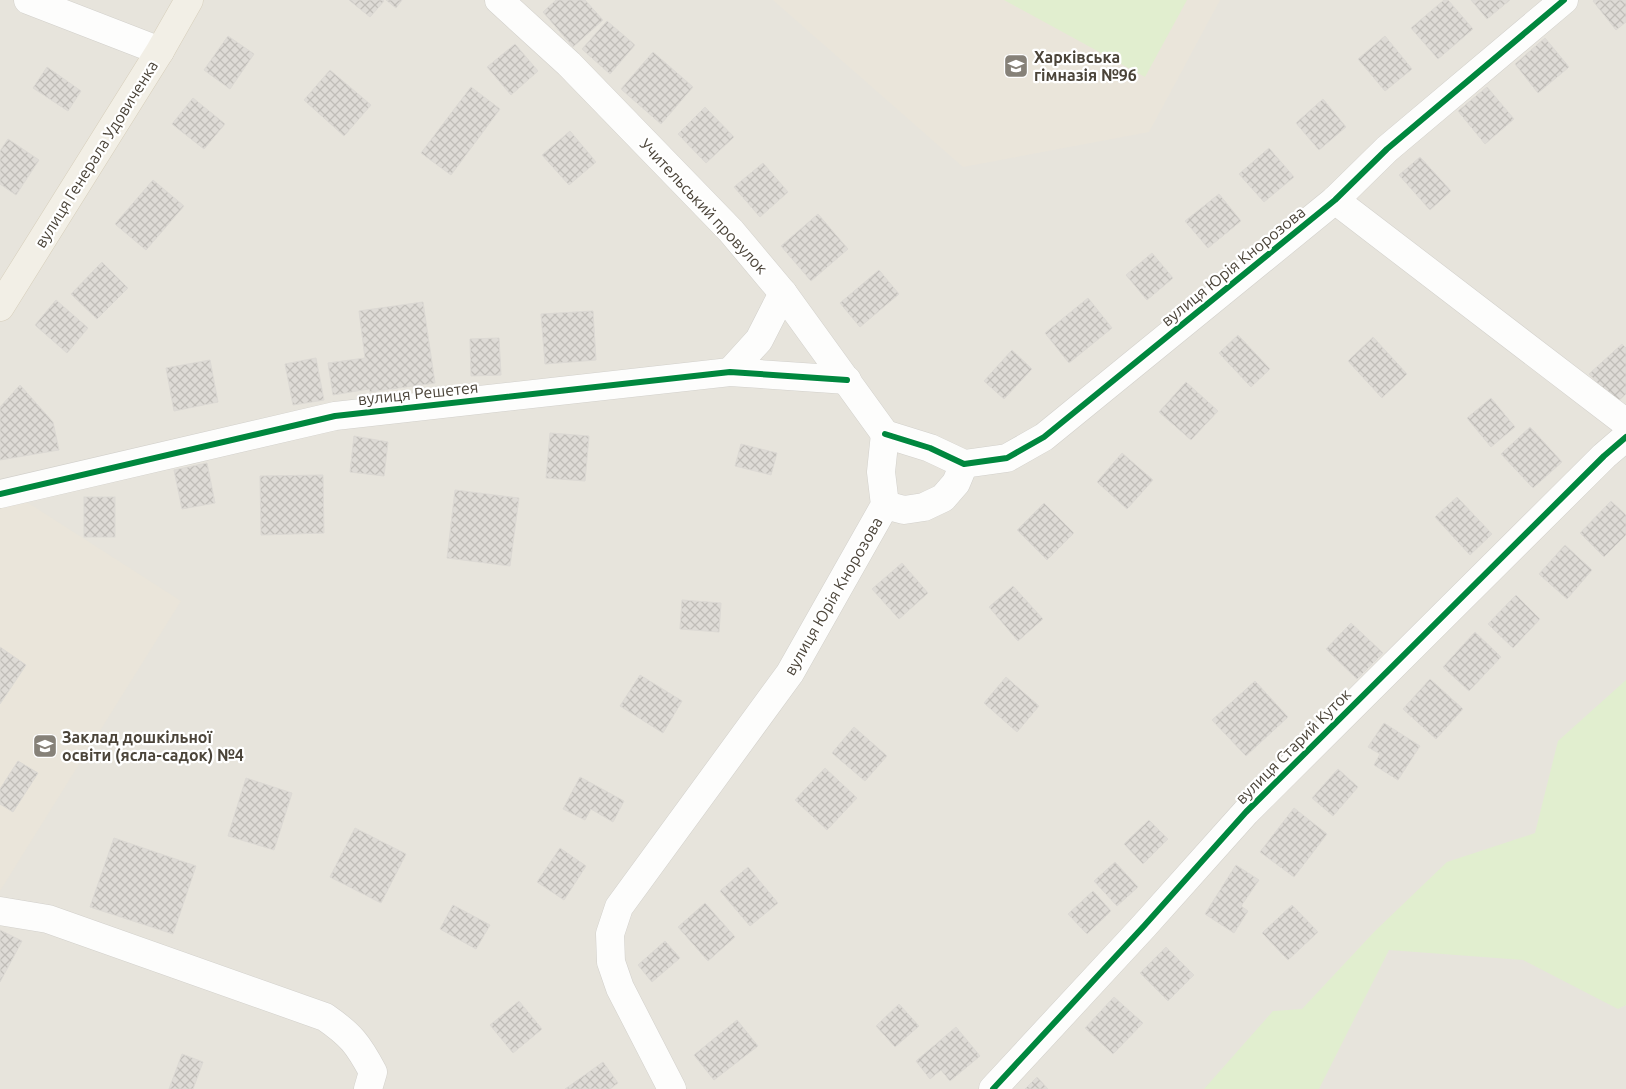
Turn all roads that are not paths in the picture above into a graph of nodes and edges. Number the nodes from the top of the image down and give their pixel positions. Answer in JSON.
{"nodes":[{"id":1,"x":28,"y":0,"type":"edge"},
{"id":2,"x":189,"y":0,"type":"edge"},
{"id":3,"x":499,"y":0,"type":"edge"},
{"id":4,"x":1564,"y":0,"type":"edge"},
{"id":5,"x":160,"y":51,"type":"junction"},
{"id":6,"x":1335,"y":200,"type":"junction"},
{"id":7,"x":783,"y":293,"type":"junction"},
{"id":8,"x":0,"y":307,"type":"edge"},
{"id":9,"x":730,"y":372,"type":"junction"},
{"id":10,"x":847,"y":380,"type":"junction"},
{"id":11,"x":1626,"y":423,"type":"edge"},
{"id":12,"x":886,"y":434,"type":"junction"},
{"id":13,"x":1626,"y":437,"type":"edge"},
{"id":14,"x":964,"y":464,"type":"junction"},
{"id":15,"x":0,"y":494,"type":"edge"},
{"id":16,"x":885,"y":505,"type":"junction"},
{"id":17,"x":0,"y":911,"type":"edge"},
{"id":18,"x":368,"y":1089,"type":"edge"},
{"id":19,"x":672,"y":1089,"type":"edge"},
{"id":20,"x":994,"y":1089,"type":"edge"}],
"edges":[{"from":1,"to":5,"type":"street"},
{"from":2,"to":5,"type":"main road","name":"вулиця Генерала Удовиченка"},
{"from":3,"to":7,"type":"street","name":"Учительський провулок"},
{"from":4,"to":6,"type":"street","name":"вулиця Юрія Кнорозова"},
{"from":5,"to":8,"type":"main road","name":"вулиця Генерала Удовиченка"},
{"from":6,"to":11,"type":"street"},
{"from":6,"to":14,"type":"street","name":"вулиця Юрія Кнорозова"},
{"from":7,"to":9,"type":"street"},
{"from":7,"to":10,"type":"street","name":"Учительський провулок"},
{"from":9,"to":10,"type":"street","name":"вулиця Решетея"},
{"from":9,"to":15,"type":"street","name":"вулиця Решетея"},
{"from":10,"to":12,"type":"street","name":"Учительський провулок"},
{"from":12,"to":14,"type":"street"},
{"from":12,"to":16,"type":"street","name":"вулиця Юрія Кнорозова"},
{"from":13,"to":20,"type":"street","name":"вулиця Старий Куток"},
{"from":14,"to":16,"type":"street"},
{"from":16,"to":19,"type":"street","name":"вулиця Юрія Кнорозова"},
{"from":17,"to":18,"type":"street"}]}
